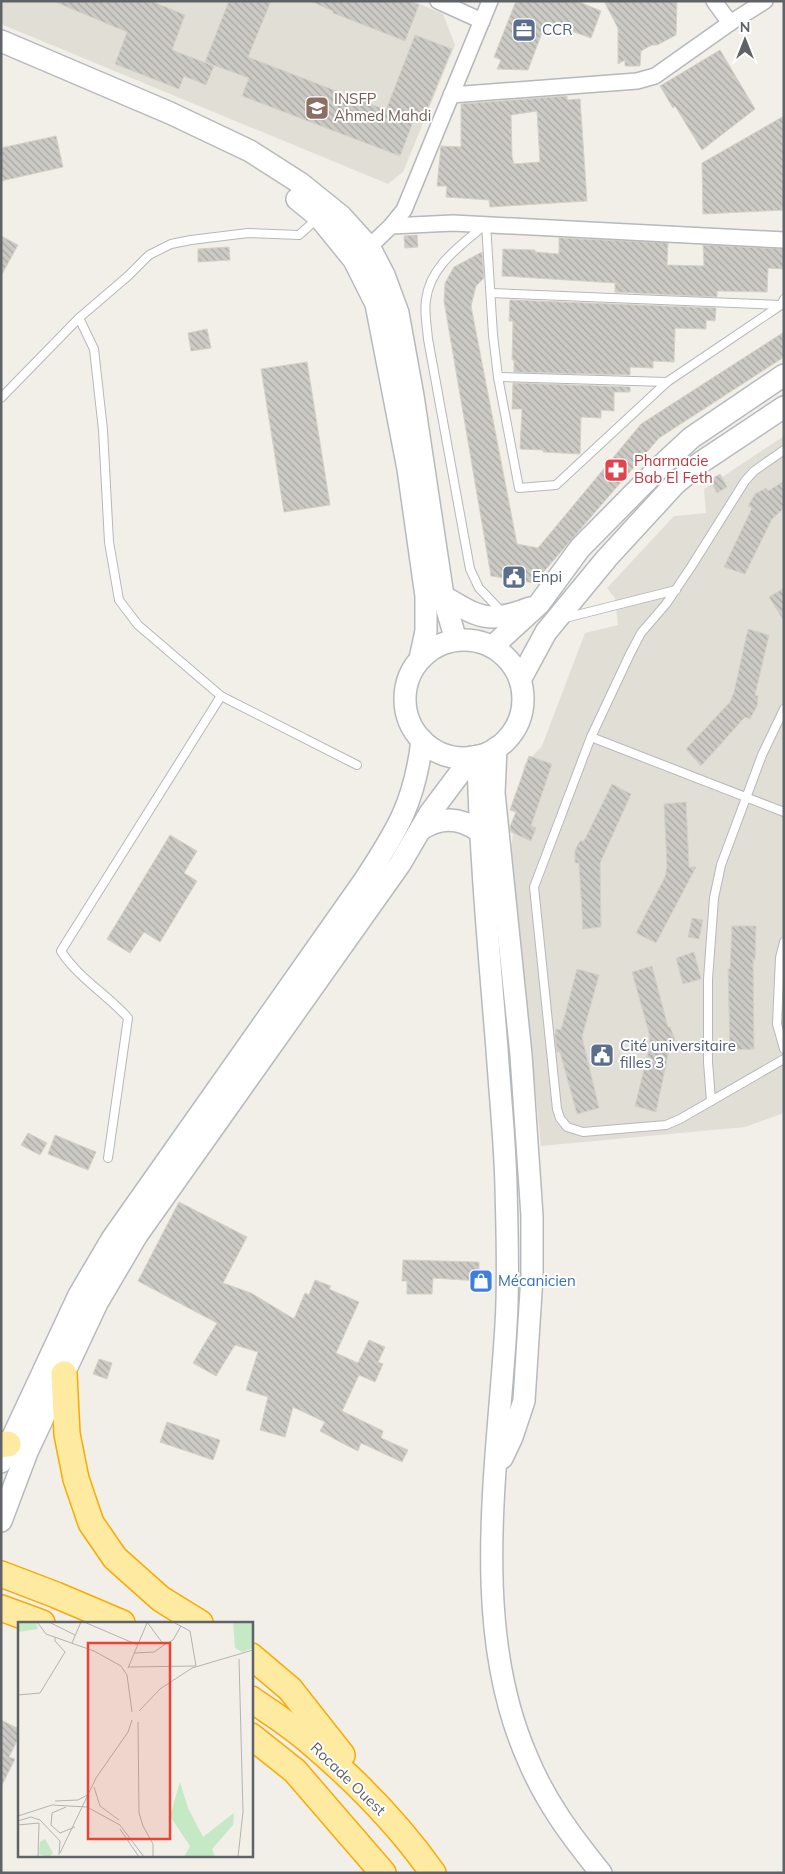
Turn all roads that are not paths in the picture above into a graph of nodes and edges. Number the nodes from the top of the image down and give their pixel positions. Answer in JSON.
{"nodes":[{"id":1,"x":438,"y":1,"type":"edge"},
{"id":2,"x":490,"y":1,"type":"edge"},
{"id":3,"x":714,"y":1,"type":"edge"},
{"id":4,"x":765,"y":1,"type":"edge"},
{"id":5,"x":482,"y":21,"type":"junction"},
{"id":6,"x":730,"y":23,"type":"junction"},
{"id":7,"x":1,"y":41,"type":"edge"},
{"id":8,"x":1,"y":54,"type":"edge"},
{"id":9,"x":451,"y":95,"type":"junction"},
{"id":10,"x":319,"y":217,"type":"junction"},
{"id":11,"x":486,"y":224,"type":"junction"},
{"id":12,"x":391,"y":226,"type":"junction"},
{"id":13,"x":784,"y":240,"type":"edge"},
{"id":14,"x":362,"y":254,"type":"junction"},
{"id":15,"x":491,"y":293,"type":"junction"},
{"id":16,"x":782,"y":302,"type":"edge"},
{"id":17,"x":79,"y":318,"type":"junction"},
{"id":18,"x":784,"y":375,"type":"edge"},
{"id":19,"x":498,"y":377,"type":"junction"},
{"id":20,"x":667,"y":382,"type":"junction"},
{"id":21,"x":1,"y":398,"type":"edge"},
{"id":22,"x":784,"y":407,"type":"edge"},
{"id":23,"x":784,"y":450,"type":"edge"},
{"id":24,"x":676,"y":590,"type":"junction"},
{"id":25,"x":443,"y":596,"type":"junction"},
{"id":26,"x":540,"y":604,"type":"junction"},
{"id":27,"x":506,"y":616,"type":"junction"},
{"id":28,"x":556,"y":620,"type":"junction"},
{"id":29,"x":456,"y":640,"type":"junction"},
{"id":30,"x":492,"y":647,"type":"junction"},
{"id":31,"x":420,"y":658,"type":"junction"},
{"id":32,"x":520,"y":680,"type":"junction"},
{"id":33,"x":221,"y":696,"type":"junction"},
{"id":34,"x":784,"y":709,"type":"edge"},
{"id":35,"x":590,"y":737,"type":"junction"},
{"id":36,"x":422,"y":740,"type":"junction"},
{"id":37,"x":482,"y":754,"type":"junction"},
{"id":38,"x":357,"y":765,"type":"dead end"},
{"id":39,"x":747,"y":798,"type":"junction"},
{"id":40,"x":784,"y":812,"type":"edge"},
{"id":41,"x":420,"y":830,"type":"junction"},
{"id":42,"x":479,"y":831,"type":"junction"},
{"id":43,"x":784,"y":942,"type":"edge"},
{"id":44,"x":784,"y":1049,"type":"edge"},
{"id":45,"x":784,"y":1059,"type":"edge"},
{"id":46,"x":711,"y":1101,"type":"junction"},
{"id":47,"x":108,"y":1158,"type":"dead end"},
{"id":48,"x":64,"y":1374,"type":"junction"},
{"id":49,"x":10,"y":1451,"type":"edge"},
{"id":50,"x":496,"y":1469,"type":"junction"},
{"id":51,"x":1,"y":1521,"type":"edge"},
{"id":52,"x":1,"y":1574,"type":"edge"},
{"id":53,"x":1,"y":1608,"type":"edge"},
{"id":54,"x":39,"y":1622,"type":"edge"},
{"id":55,"x":120,"y":1622,"type":"edge"},
{"id":56,"x":198,"y":1622,"type":"edge"},
{"id":57,"x":252,"y":1657,"type":"edge"},
{"id":58,"x":252,"y":1700,"type":"edge"},
{"id":59,"x":252,"y":1737,"type":"edge"},
{"id":60,"x":412,"y":1844,"type":"junction"},
{"id":61,"x":383,"y":1873,"type":"edge"},
{"id":62,"x":433,"y":1873,"type":"edge"},
{"id":63,"x":601,"y":1873,"type":"edge"}],
"edges":[{"from":1,"to":5,"type":"street"},
{"from":2,"to":5,"type":"street"},
{"from":3,"to":6,"type":"street"},
{"from":4,"to":6,"type":"street"},
{"from":5,"to":9,"type":"street"},
{"from":6,"to":9,"type":"street"},
{"from":7,"to":14,"type":"main road"},
{"from":8,"to":10,"type":"main road"},
{"from":9,"to":12,"type":"street"},
{"from":10,"to":14,"type":"main road"},
{"from":10,"to":17,"type":"lane"},
{"from":11,"to":12,"type":"street"},
{"from":11,"to":13,"type":"street"},
{"from":11,"to":15,"type":"lane"},
{"from":11,"to":27,"type":"lane"},
{"from":12,"to":14,"type":"street"},
{"from":14,"to":25,"type":"main road"},
{"from":14,"to":31,"type":"main road"},
{"from":15,"to":16,"type":"lane"},
{"from":15,"to":19,"type":"lane"},
{"from":16,"to":20,"type":"lane"},
{"from":17,"to":21,"type":"lane"},
{"from":17,"to":33,"type":"lane"},
{"from":18,"to":26,"type":"main road"},
{"from":19,"to":20,"type":"lane"},
{"from":19,"to":20,"type":"lane"},
{"from":22,"to":28,"type":"main road"},
{"from":23,"to":24,"type":"lane"},
{"from":24,"to":28,"type":"lane"},
{"from":24,"to":35,"type":"lane"},
{"from":25,"to":27,"type":"main road"},
{"from":25,"to":29,"type":"main road"},
{"from":26,"to":27,"type":"main road"},
{"from":26,"to":30,"type":"main road"},
{"from":28,"to":32,"type":"main road"},
{"from":29,"to":30,"type":"main road"},
{"from":29,"to":31,"type":"main road"},
{"from":30,"to":32,"type":"main road"},
{"from":31,"to":36,"type":"main road"},
{"from":32,"to":37,"type":"main road"},
{"from":33,"to":38,"type":"lane"},
{"from":33,"to":47,"type":"lane"},
{"from":34,"to":39,"type":"lane"},
{"from":35,"to":39,"type":"lane"},
{"from":35,"to":46,"type":"lane"},
{"from":36,"to":37,"type":"main road"},
{"from":36,"to":49,"type":"main road"},
{"from":37,"to":41,"type":"main road"},
{"from":37,"to":42,"type":"main road"},
{"from":37,"to":50,"type":"main road"},
{"from":39,"to":40,"type":"lane"},
{"from":39,"to":46,"type":"lane"},
{"from":41,"to":42,"type":"main road"},
{"from":41,"to":48,"type":"main road"},
{"from":42,"to":50,"type":"main road"},
{"from":43,"to":44,"type":"lane"},
{"from":45,"to":46,"type":"lane"},
{"from":48,"to":49,"type":"main road"},
{"from":48,"to":56,"type":"highway"},
{"from":49,"to":51,"type":"main road"},
{"from":50,"to":63,"type":"main road"},
{"from":52,"to":55,"type":"highway"},
{"from":53,"to":54,"type":"highway"},
{"from":57,"to":60,"type":"highway"},
{"from":58,"to":60,"type":"highway","name":"Rocade Ouest"},
{"from":59,"to":61,"type":"highway","name":"Rocade Ouest"},
{"from":60,"to":62,"type":"highway","name":"Rocade Ouest"}]}
